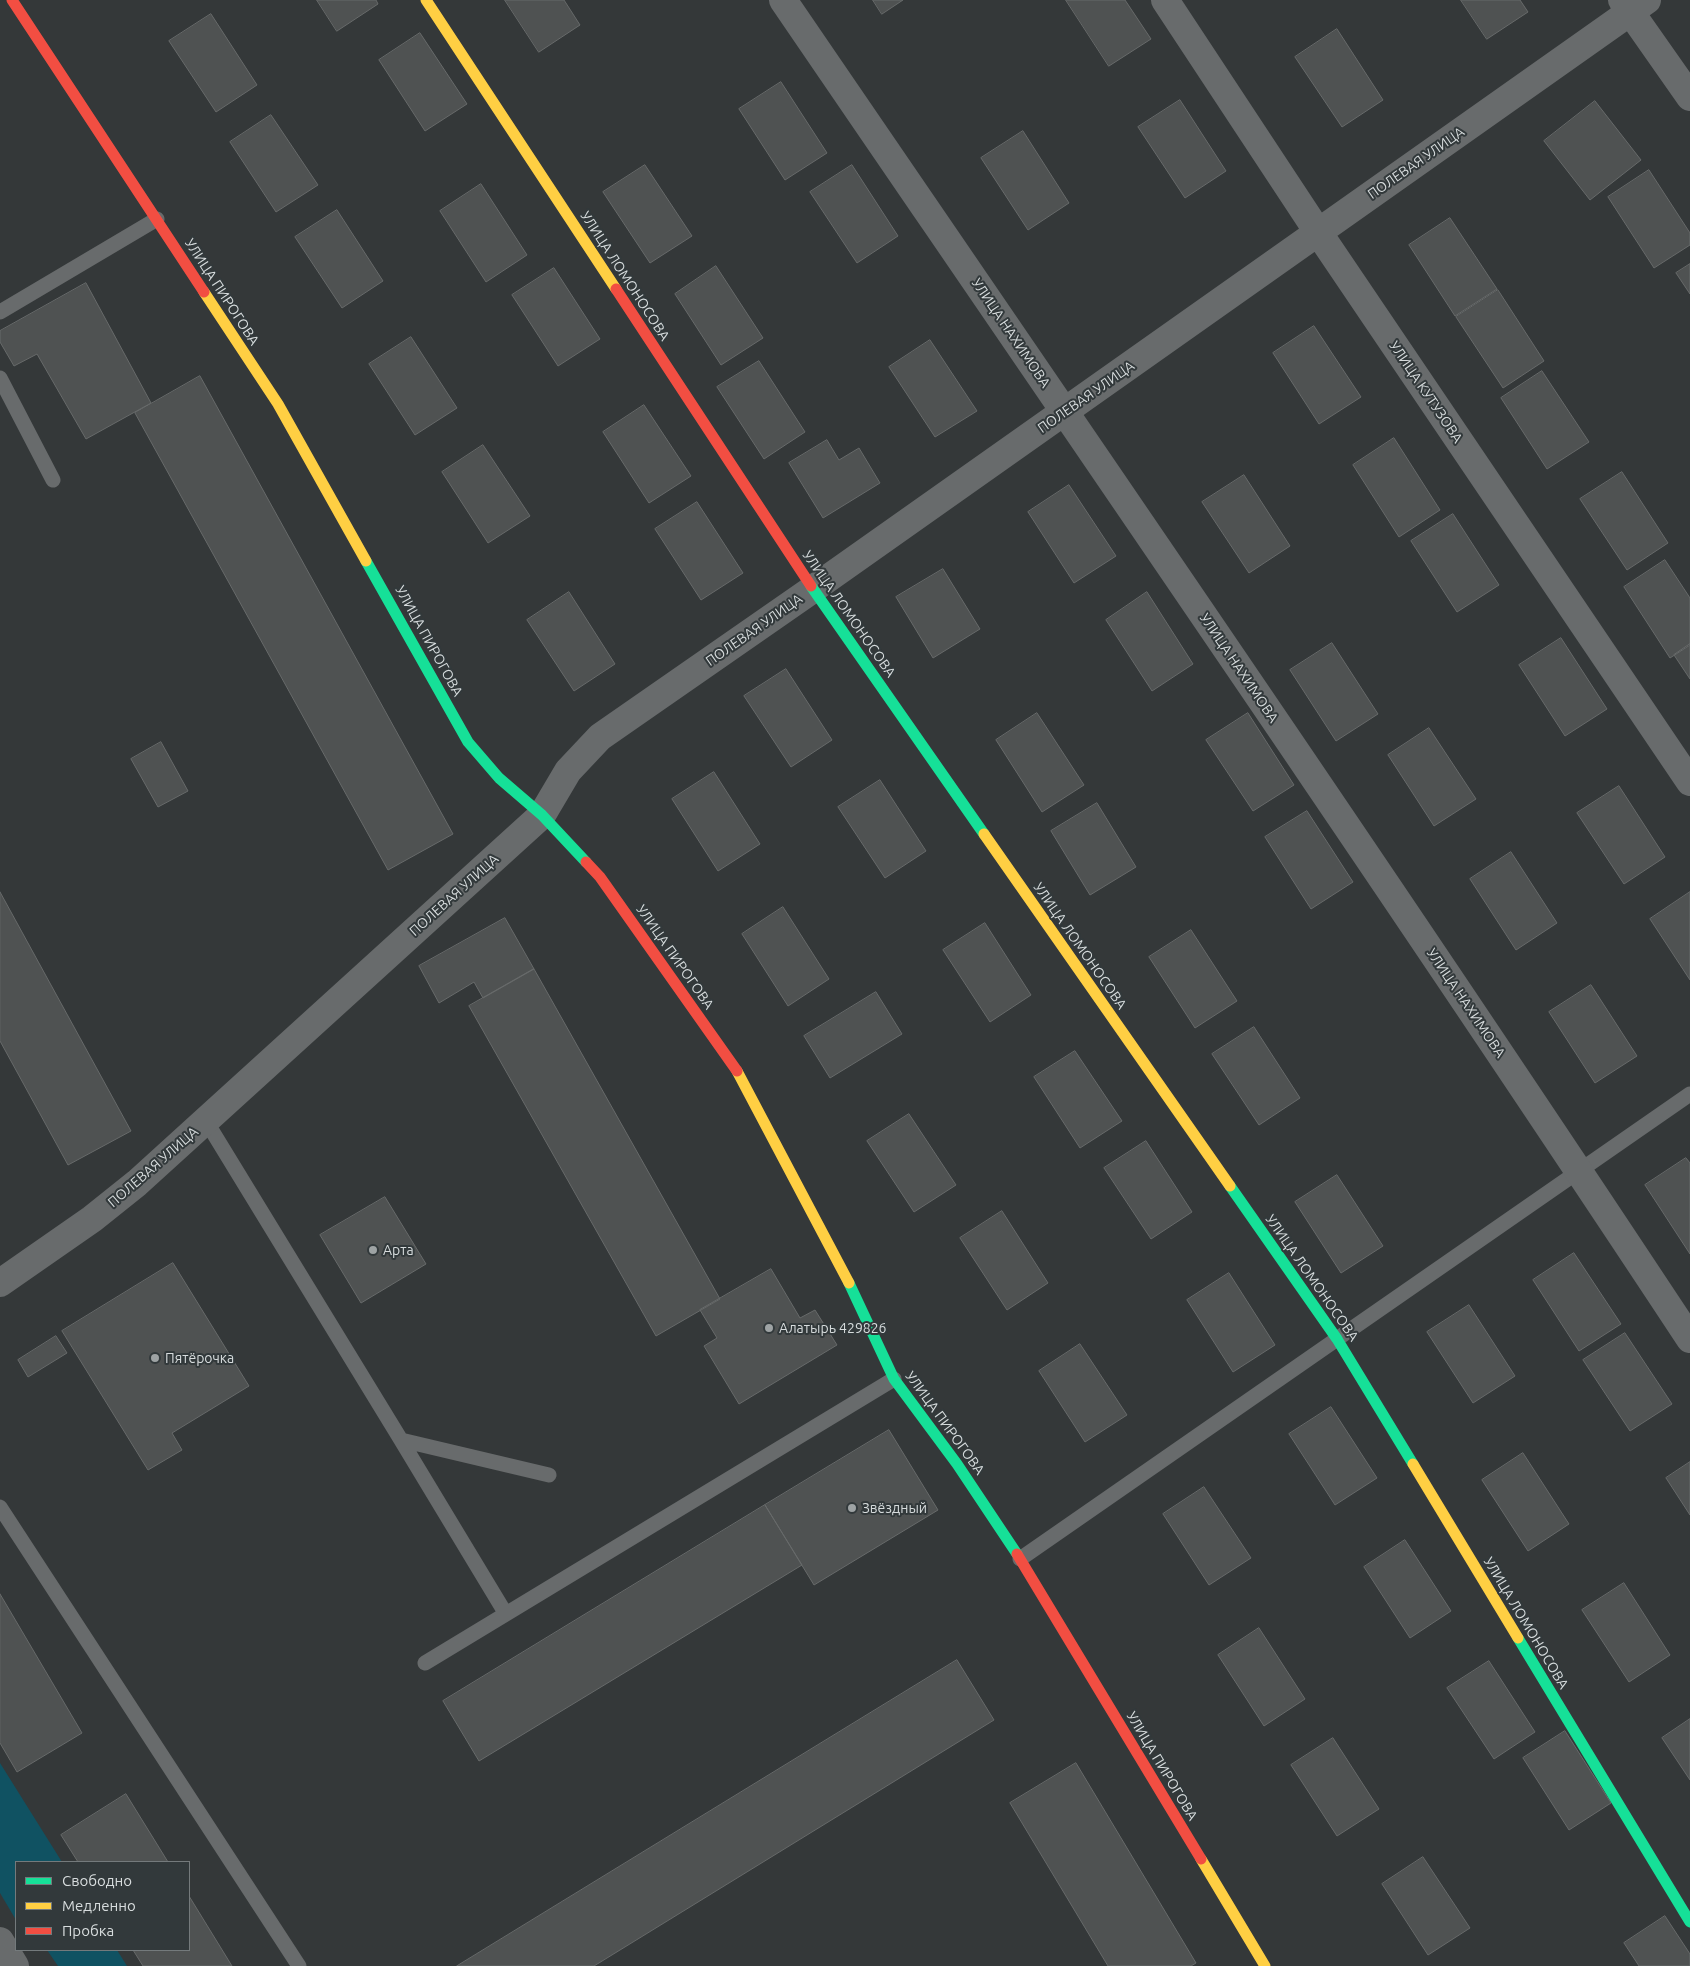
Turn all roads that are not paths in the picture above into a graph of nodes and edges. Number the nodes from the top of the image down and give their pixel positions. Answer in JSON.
{"nodes":[{"id":1,"x":12,"y":0,"type":"edge"},
{"id":2,"x":426,"y":0,"type":"edge"},
{"id":3,"x":783,"y":0,"type":"edge"},
{"id":4,"x":1165,"y":0,"type":"edge"},
{"id":5,"x":1633,"y":4,"type":"edge"},
{"id":6,"x":1690,"y":97,"type":"edge"},
{"id":7,"x":157,"y":219,"type":"junction"},
{"id":8,"x":1318,"y":232,"type":"junction"},
{"id":9,"x":0,"y":312,"type":"edge"},
{"id":10,"x":0,"y":378,"type":"edge"},
{"id":11,"x":1065,"y":411,"type":"junction"},
{"id":12,"x":53,"y":480,"type":"dead end"},
{"id":13,"x":813,"y":589,"type":"junction"},
{"id":14,"x":1690,"y":782,"type":"edge"},
{"id":15,"x":542,"y":815,"type":"junction"},
{"id":16,"x":1690,"y":1094,"type":"edge"},
{"id":17,"x":206,"y":1121,"type":"junction"},
{"id":18,"x":1579,"y":1171,"type":"junction"},
{"id":19,"x":0,"y":1283,"type":"edge"},
{"id":20,"x":1337,"y":1339,"type":"junction"},
{"id":21,"x":1690,"y":1339,"type":"edge"},
{"id":22,"x":894,"y":1379,"type":"junction"},
{"id":23,"x":401,"y":1440,"type":"junction"},
{"id":24,"x":549,"y":1475,"type":"dead end"},
{"id":25,"x":0,"y":1507,"type":"edge"},
{"id":26,"x":1020,"y":1560,"type":"junction"},
{"id":27,"x":506,"y":1614,"type":"junction"},
{"id":28,"x":425,"y":1663,"type":"dead end"},
{"id":29,"x":1690,"y":1922,"type":"edge"},
{"id":30,"x":0,"y":1941,"type":"edge"},
{"id":31,"x":15,"y":1966,"type":"edge"},
{"id":32,"x":299,"y":1966,"type":"edge"},
{"id":33,"x":1265,"y":1966,"type":"edge"}],
"edges":[{"from":1,"to":7,"type":"street","name":"УЛИЦА ПИРОГОВА"},
{"from":2,"to":13,"type":"street","name":"УЛИЦА ЛОМОНОСОВА"},
{"from":3,"to":11,"type":"street","name":"УЛИЦА НАХИМОВА"},
{"from":4,"to":8,"type":"street","name":"УЛИЦА КУТУЗОВА"},
{"from":5,"to":6,"type":"street"},
{"from":5,"to":8,"type":"street","name":"ПОЛЕВАЯ УЛИЦА"},
{"from":7,"to":9,"type":"lane"},
{"from":7,"to":15,"type":"street","name":"УЛИЦА ПИРОГОВА"},
{"from":8,"to":11,"type":"street","name":"ПОЛЕВАЯ УЛИЦА"},
{"from":8,"to":14,"type":"street","name":"УЛИЦА КУТУЗОВА"},
{"from":10,"to":12,"type":"lane"},
{"from":11,"to":13,"type":"street","name":"ПОЛЕВАЯ УЛИЦА"},
{"from":11,"to":18,"type":"street","name":"УЛИЦА НАХИМОВА"},
{"from":13,"to":15,"type":"street","name":"ПОЛЕВАЯ УЛИЦА"},
{"from":13,"to":20,"type":"street","name":"УЛИЦА ЛОМОНОСОВА"},
{"from":15,"to":17,"type":"street","name":"ПОЛЕВАЯ УЛИЦА"},
{"from":15,"to":22,"type":"street","name":"УЛИЦА ПИРОГОВА"},
{"from":16,"to":18,"type":"lane"},
{"from":17,"to":19,"type":"street","name":"ПОЛЕВАЯ УЛИЦА"},
{"from":17,"to":23,"type":"lane"},
{"from":18,"to":20,"type":"lane"},
{"from":18,"to":21,"type":"street","name":"УЛИЦА НАХИМОВА"},
{"from":20,"to":26,"type":"lane"},
{"from":20,"to":29,"type":"street","name":"УЛИЦА ЛОМОНОСОВА"},
{"from":22,"to":26,"type":"street","name":"УЛИЦА ПИРОГОВА"},
{"from":22,"to":27,"type":"lane"},
{"from":23,"to":24,"type":"lane"},
{"from":23,"to":27,"type":"lane"},
{"from":25,"to":32,"type":"lane"},
{"from":26,"to":33,"type":"street","name":"УЛИЦА ПИРОГОВА"},
{"from":27,"to":28,"type":"lane"},
{"from":30,"to":31,"type":"street"}]}
